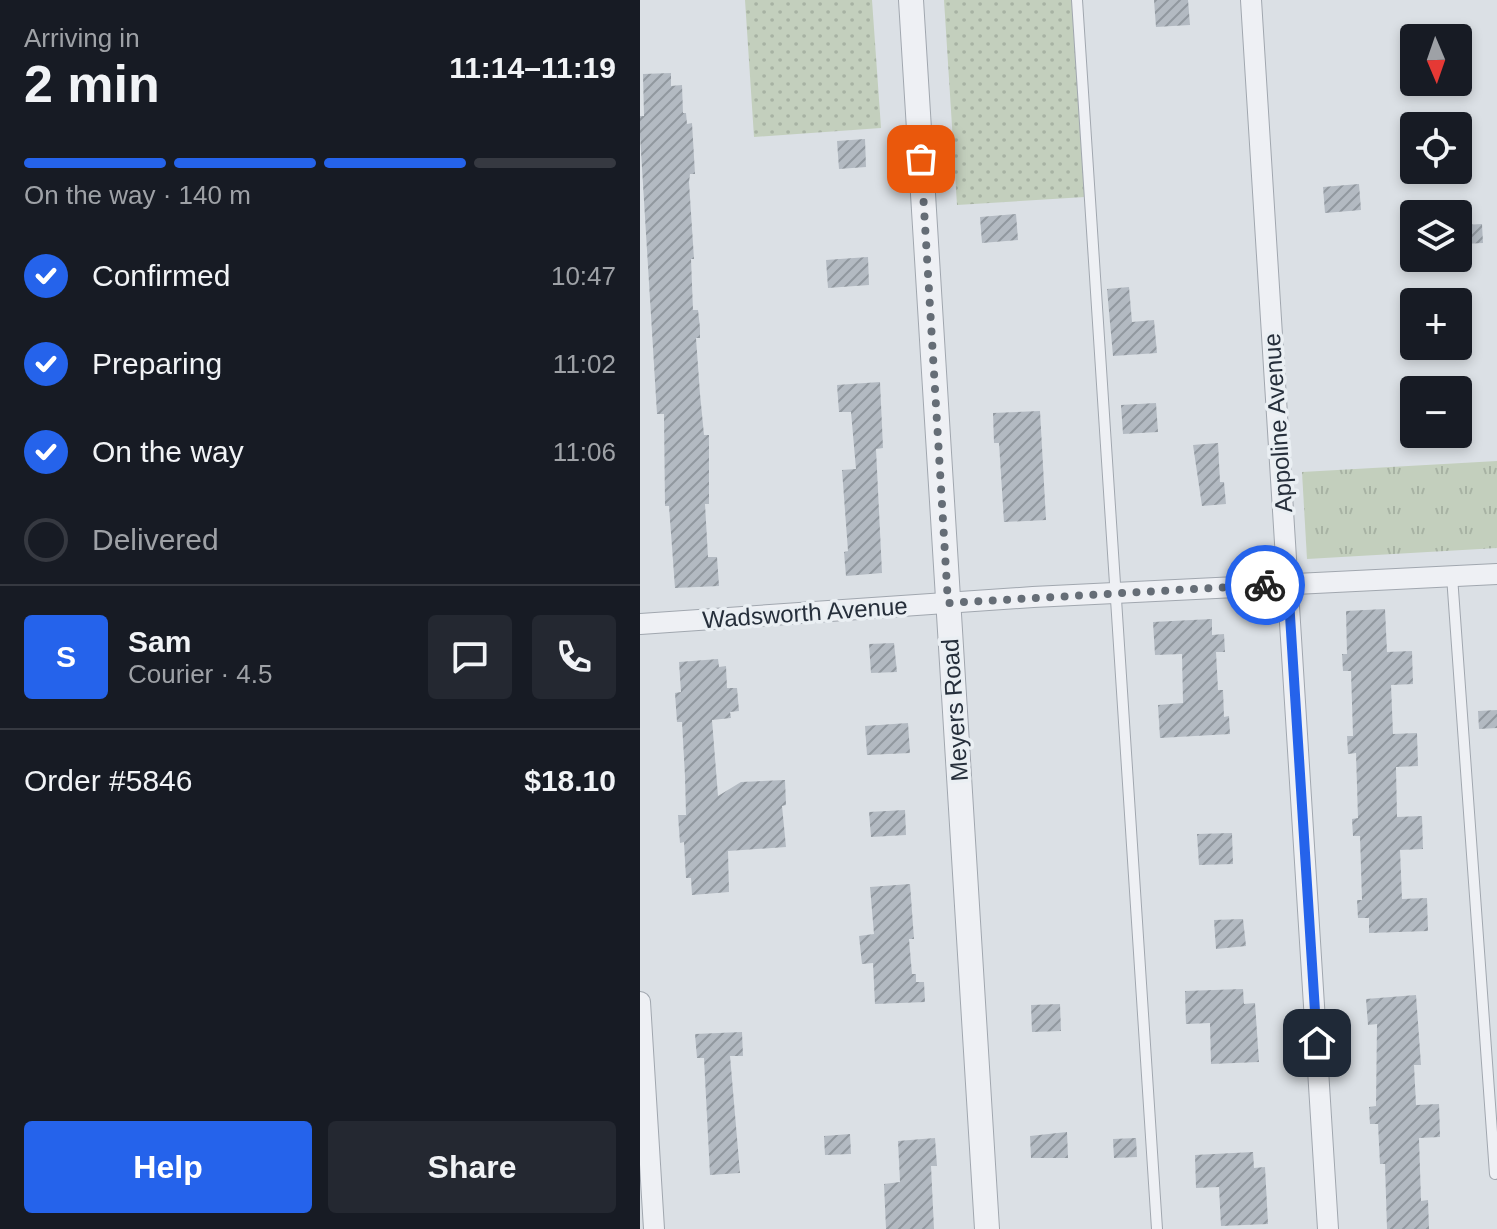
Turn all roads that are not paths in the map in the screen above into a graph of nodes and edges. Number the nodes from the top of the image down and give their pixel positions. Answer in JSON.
{"nodes":[{"id":1,"x":911,"y":0,"type":"edge"},
{"id":2,"x":1077,"y":0,"type":"edge"},
{"id":3,"x":1251,"y":0,"type":"edge"},
{"id":4,"x":1497,"y":574,"type":"edge"},
{"id":5,"x":1452,"y":576,"type":"junction"},
{"id":6,"x":1288,"y":584,"type":"junction"},
{"id":7,"x":1116,"y":593,"type":"junction"},
{"id":8,"x":948,"y":603,"type":"junction"},
{"id":9,"x":640,"y":624,"type":"edge"},
{"id":10,"x":640,"y":1002,"type":"edge"},
{"id":11,"x":1495,"y":1174,"type":"edge"},
{"id":12,"x":654,"y":1229,"type":"edge"},
{"id":13,"x":987,"y":1229,"type":"edge"},
{"id":14,"x":1157,"y":1229,"type":"edge"},
{"id":15,"x":1328,"y":1229,"type":"edge"}],
"edges":[{"from":1,"to":8,"type":"street","name":"Meyers Road"},
{"from":2,"to":7,"type":"lane"},
{"from":3,"to":6,"type":"street","name":"Appoline Avenue"},
{"from":4,"to":5,"type":"street","name":"Wadsworth Avenue"},
{"from":5,"to":6,"type":"street","name":"Wadsworth Avenue"},
{"from":5,"to":11,"type":"lane"},
{"from":6,"to":7,"type":"street","name":"Wadsworth Avenue"},
{"from":6,"to":15,"type":"street","name":"Appoline Avenue"},
{"from":7,"to":8,"type":"street","name":"Wadsworth Avenue"},
{"from":7,"to":14,"type":"lane"},
{"from":8,"to":9,"type":"street","name":"Wadsworth Avenue"},
{"from":8,"to":13,"type":"street","name":"Meyers Road"},
{"from":10,"to":12,"type":"street"}]}
